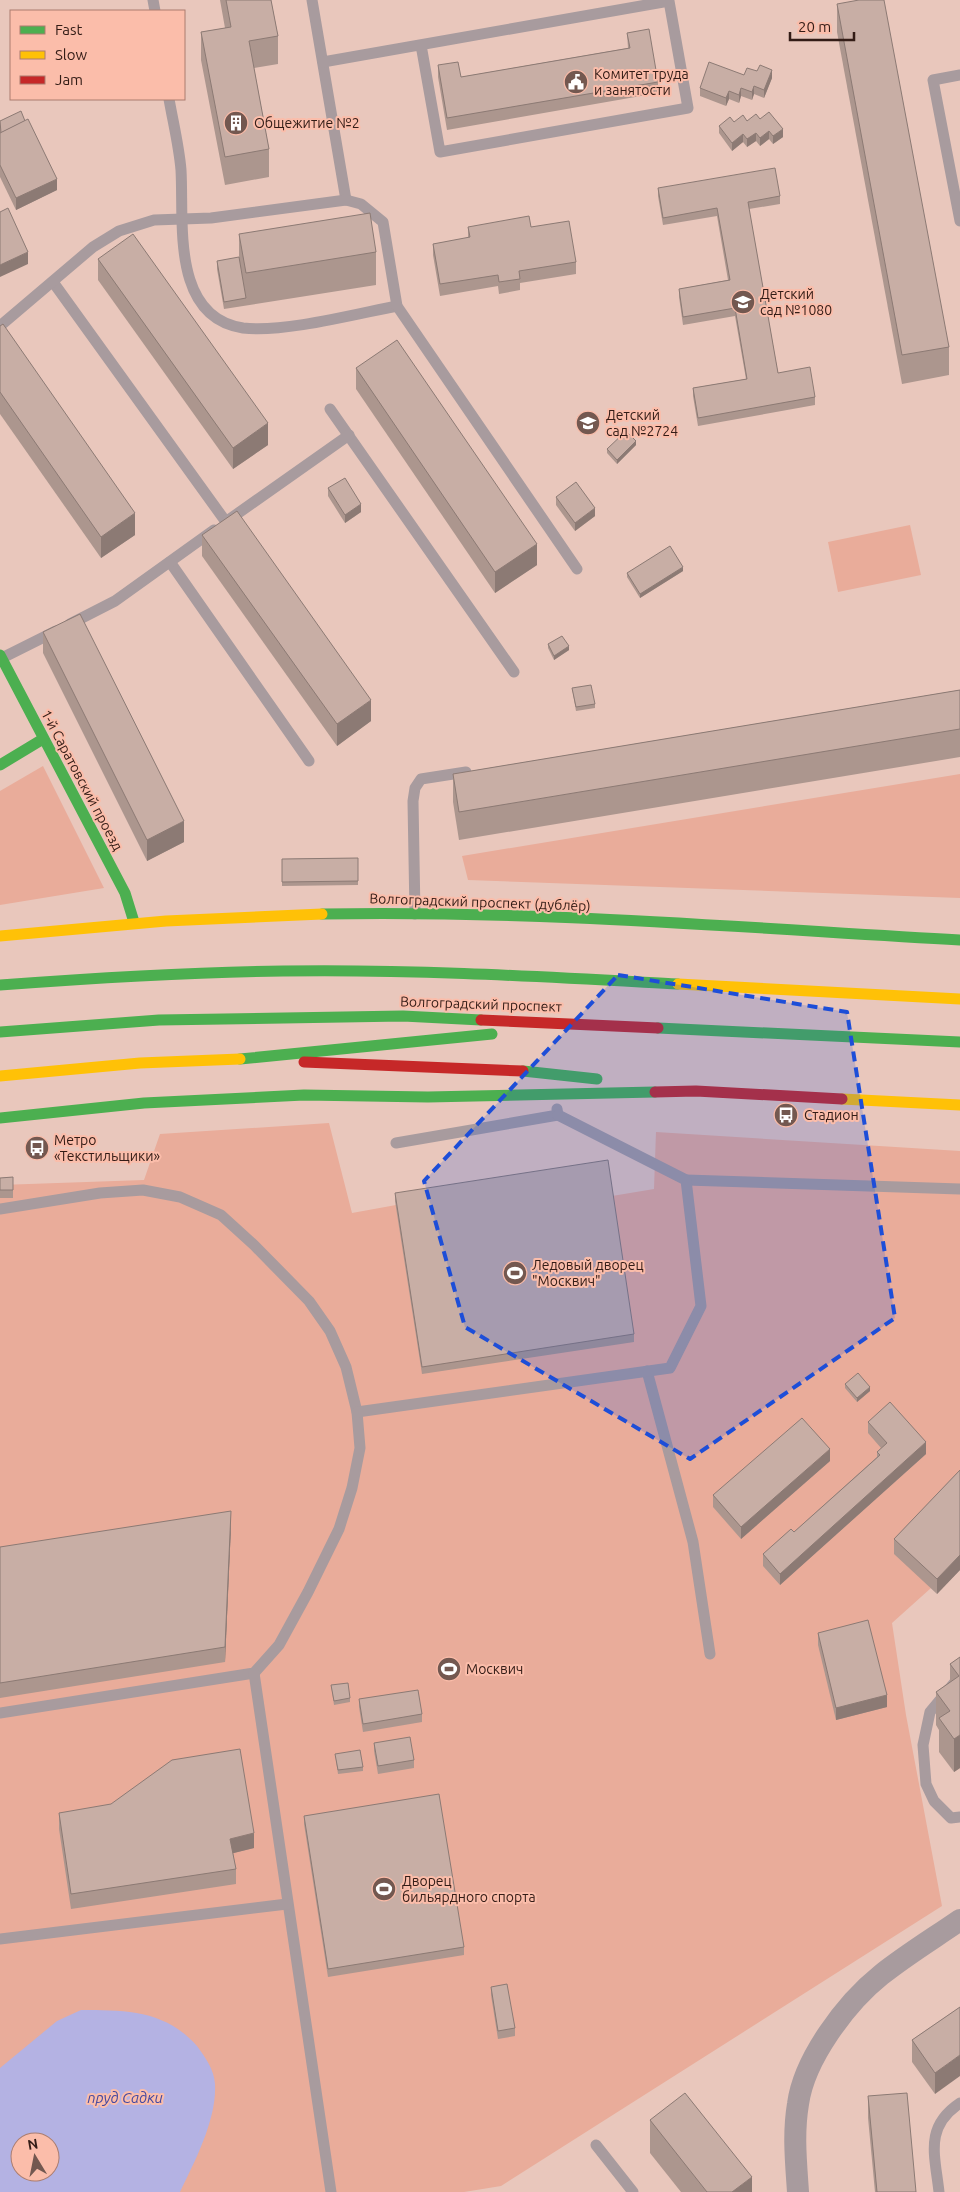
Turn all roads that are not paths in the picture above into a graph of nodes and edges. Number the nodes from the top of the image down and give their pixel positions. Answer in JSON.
{"nodes":[{"id":1,"x":312,"y":0,"type":"edge"},
{"id":2,"x":421,"y":45,"type":"junction"},
{"id":3,"x":323,"y":62,"type":"junction"},
{"id":4,"x":960,"y":75,"type":"edge"},
{"id":5,"x":169,"y":100,"type":"edge"},
{"id":6,"x":346,"y":200,"type":"junction"},
{"id":7,"x":182,"y":219,"type":"junction"},
{"id":8,"x":960,"y":221,"type":"edge"},
{"id":9,"x":53,"y":282,"type":"junction"},
{"id":10,"x":397,"y":306,"type":"junction"},
{"id":11,"x":0,"y":326,"type":"edge"},
{"id":12,"x":330,"y":409,"type":"dead end"},
{"id":13,"x":349,"y":435,"type":"junction"},
{"id":14,"x":226,"y":522,"type":"junction"},
{"id":15,"x":170,"y":562,"type":"junction"},
{"id":16,"x":577,"y":569,"type":"dead end"},
{"id":17,"x":1,"y":656,"type":"edge"},
{"id":18,"x":514,"y":672,"type":"dead end"},
{"id":19,"x":43,"y":739,"type":"junction"},
{"id":20,"x":309,"y":761,"type":"dead end"},
{"id":21,"x":0,"y":764,"type":"edge"},
{"id":22,"x":481,"y":770,"type":"edge"},
{"id":23,"x":415,"y":914,"type":"junction"},
{"id":24,"x":134,"y":922,"type":"junction"},
{"id":25,"x":0,"y":936,"type":"edge"},
{"id":26,"x":960,"y":940,"type":"edge"},
{"id":27,"x":0,"y":985,"type":"edge"},
{"id":28,"x":960,"y":999,"type":"edge"},
{"id":29,"x":587,"y":1024,"type":"junction"},
{"id":30,"x":0,"y":1032,"type":"edge"},
{"id":31,"x":960,"y":1042,"type":"edge"},
{"id":32,"x":230,"y":1060,"type":"junction"},
{"id":33,"x":0,"y":1076,"type":"edge"},
{"id":34,"x":696,"y":1091,"type":"junction"},
{"id":35,"x":556,"y":1094,"type":"junction"},
{"id":36,"x":960,"y":1105,"type":"edge"},
{"id":37,"x":558,"y":1115,"type":"junction"},
{"id":38,"x":0,"y":1118,"type":"edge"},
{"id":39,"x":396,"y":1143,"type":"dead end"},
{"id":40,"x":686,"y":1180,"type":"junction"},
{"id":41,"x":960,"y":1189,"type":"edge"},
{"id":42,"x":0,"y":1209,"type":"edge"},
{"id":43,"x":647,"y":1371,"type":"junction"},
{"id":44,"x":357,"y":1412,"type":"junction"},
{"id":45,"x":710,"y":1654,"type":"dead end"},
{"id":46,"x":254,"y":1673,"type":"junction"},
{"id":47,"x":960,"y":1676,"type":"edge"},
{"id":48,"x":0,"y":1713,"type":"edge"},
{"id":49,"x":960,"y":1817,"type":"edge"},
{"id":50,"x":287,"y":1904,"type":"junction"},
{"id":51,"x":960,"y":1920,"type":"edge"},
{"id":52,"x":0,"y":1939,"type":"edge"},
{"id":53,"x":960,"y":2103,"type":"edge"},
{"id":54,"x":596,"y":2145,"type":"dead end"},
{"id":55,"x":331,"y":2192,"type":"edge"},
{"id":56,"x":633,"y":2192,"type":"edge"},
{"id":57,"x":798,"y":2192,"type":"edge"},
{"id":58,"x":939,"y":2192,"type":"edge"}],
"edges":[{"from":1,"to":3,"type":"lane"},
{"from":2,"to":2,"type":"lane"},
{"from":2,"to":3,"type":"lane"},
{"from":3,"to":6,"type":"lane"},
{"from":4,"to":8,"type":"lane"},
{"from":5,"to":7,"type":"lane"},
{"from":6,"to":7,"type":"lane"},
{"from":6,"to":10,"type":"lane"},
{"from":7,"to":9,"type":"lane"},
{"from":7,"to":10,"type":"lane"},
{"from":9,"to":11,"type":"lane"},
{"from":9,"to":14,"type":"lane"},
{"from":10,"to":16,"type":"lane"},
{"from":12,"to":13,"type":"lane"},
{"from":13,"to":14,"type":"lane"},
{"from":13,"to":18,"type":"lane"},
{"from":14,"to":15,"type":"lane"},
{"from":15,"to":17,"type":"lane"},
{"from":15,"to":20,"type":"lane"},
{"from":17,"to":19,"type":"main road","name":"1-й Саратовский проезд"},
{"from":19,"to":21,"type":"main road"},
{"from":19,"to":24,"type":"main road","name":"1-й Саратовский проезд"},
{"from":22,"to":23,"type":"lane"},
{"from":23,"to":24,"type":"main road","name":"Волгоградский проспект (дублёр)"},
{"from":23,"to":26,"type":"main road","name":"Волгоградский проспект (дублёр)"},
{"from":24,"to":25,"type":"main road","name":"Волгоградский проспект (дублёр)"},
{"from":27,"to":28,"type":"main road","name":"Волгоградский проспект"},
{"from":29,"to":30,"type":"main road","name":"Волгоградский проспект"},
{"from":29,"to":31,"type":"main road","name":"Волгоградский проспект"},
{"from":29,"to":32,"type":"main road"},
{"from":32,"to":33,"type":"main road"},
{"from":32,"to":34,"type":"main road"},
{"from":34,"to":35,"type":"main road"},
{"from":34,"to":36,"type":"main road"},
{"from":35,"to":37,"type":"lane"},
{"from":35,"to":38,"type":"main road"},
{"from":37,"to":39,"type":"lane"},
{"from":37,"to":40,"type":"lane"},
{"from":40,"to":41,"type":"lane"},
{"from":40,"to":43,"type":"lane"},
{"from":42,"to":44,"type":"lane"},
{"from":43,"to":44,"type":"lane"},
{"from":43,"to":45,"type":"lane"},
{"from":44,"to":46,"type":"lane"},
{"from":46,"to":48,"type":"lane"},
{"from":46,"to":50,"type":"lane"},
{"from":47,"to":49,"type":"lane"},
{"from":50,"to":52,"type":"lane"},
{"from":50,"to":55,"type":"lane"},
{"from":51,"to":57,"type":"street"},
{"from":53,"to":58,"type":"lane"},
{"from":54,"to":56,"type":"lane"}]}
